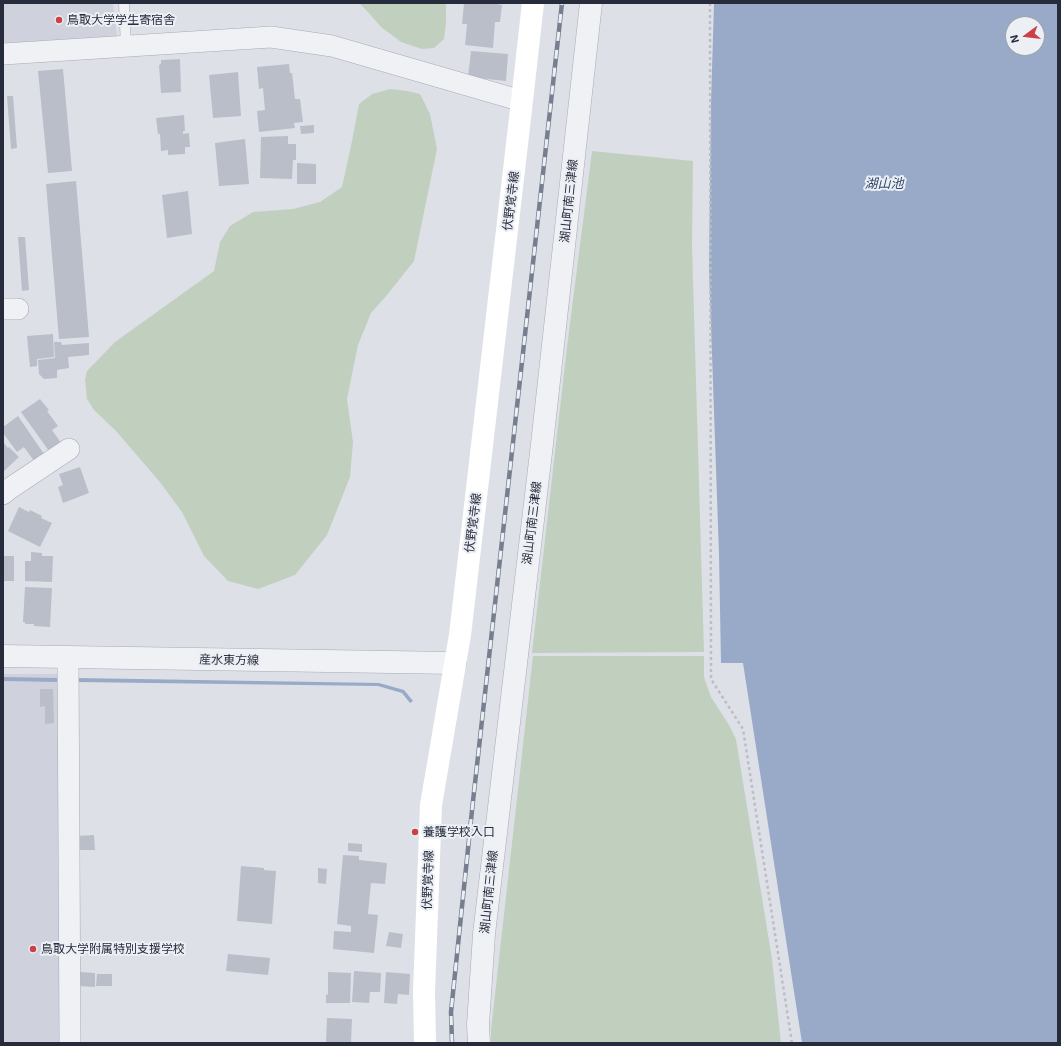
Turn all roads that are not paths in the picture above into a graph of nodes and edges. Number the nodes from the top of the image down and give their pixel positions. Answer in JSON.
{"nodes":[{"id":1,"x":124,"y":3,"type":"edge"},
{"id":2,"x":533,"y":3,"type":"edge"},
{"id":3,"x":592,"y":3,"type":"edge"},
{"id":4,"x":126,"y":46,"type":"junction"},
{"id":5,"x":3,"y":54,"type":"edge"},
{"id":6,"x":522,"y":101,"type":"junction"},
{"id":7,"x":69,"y":449,"type":"dead end"},
{"id":8,"x":3,"y":494,"type":"edge"},
{"id":9,"x":3,"y":656,"type":"edge"},
{"id":10,"x":68,"y":658,"type":"junction"},
{"id":11,"x":455,"y":663,"type":"junction"},
{"id":12,"x":70,"y":1043,"type":"edge"},
{"id":13,"x":425,"y":1043,"type":"edge"},
{"id":14,"x":479,"y":1043,"type":"edge"}],
"edges":[{"from":1,"to":4,"type":"lane"},
{"from":2,"to":6,"type":"main road","name":"伏野覚寺線"},
{"from":3,"to":14,"type":"street","name":"湖山町南三津線"},
{"from":4,"to":5,"type":"street"},
{"from":4,"to":6,"type":"street"},
{"from":6,"to":11,"type":"main road","name":"伏野覚寺線"},
{"from":7,"to":8,"type":"street"},
{"from":9,"to":10,"type":"street","name":"産水東方線"},
{"from":10,"to":11,"type":"street","name":"産水東方線"},
{"from":10,"to":12,"type":"street"},
{"from":11,"to":13,"type":"main road","name":"伏野覚寺線"}]}
